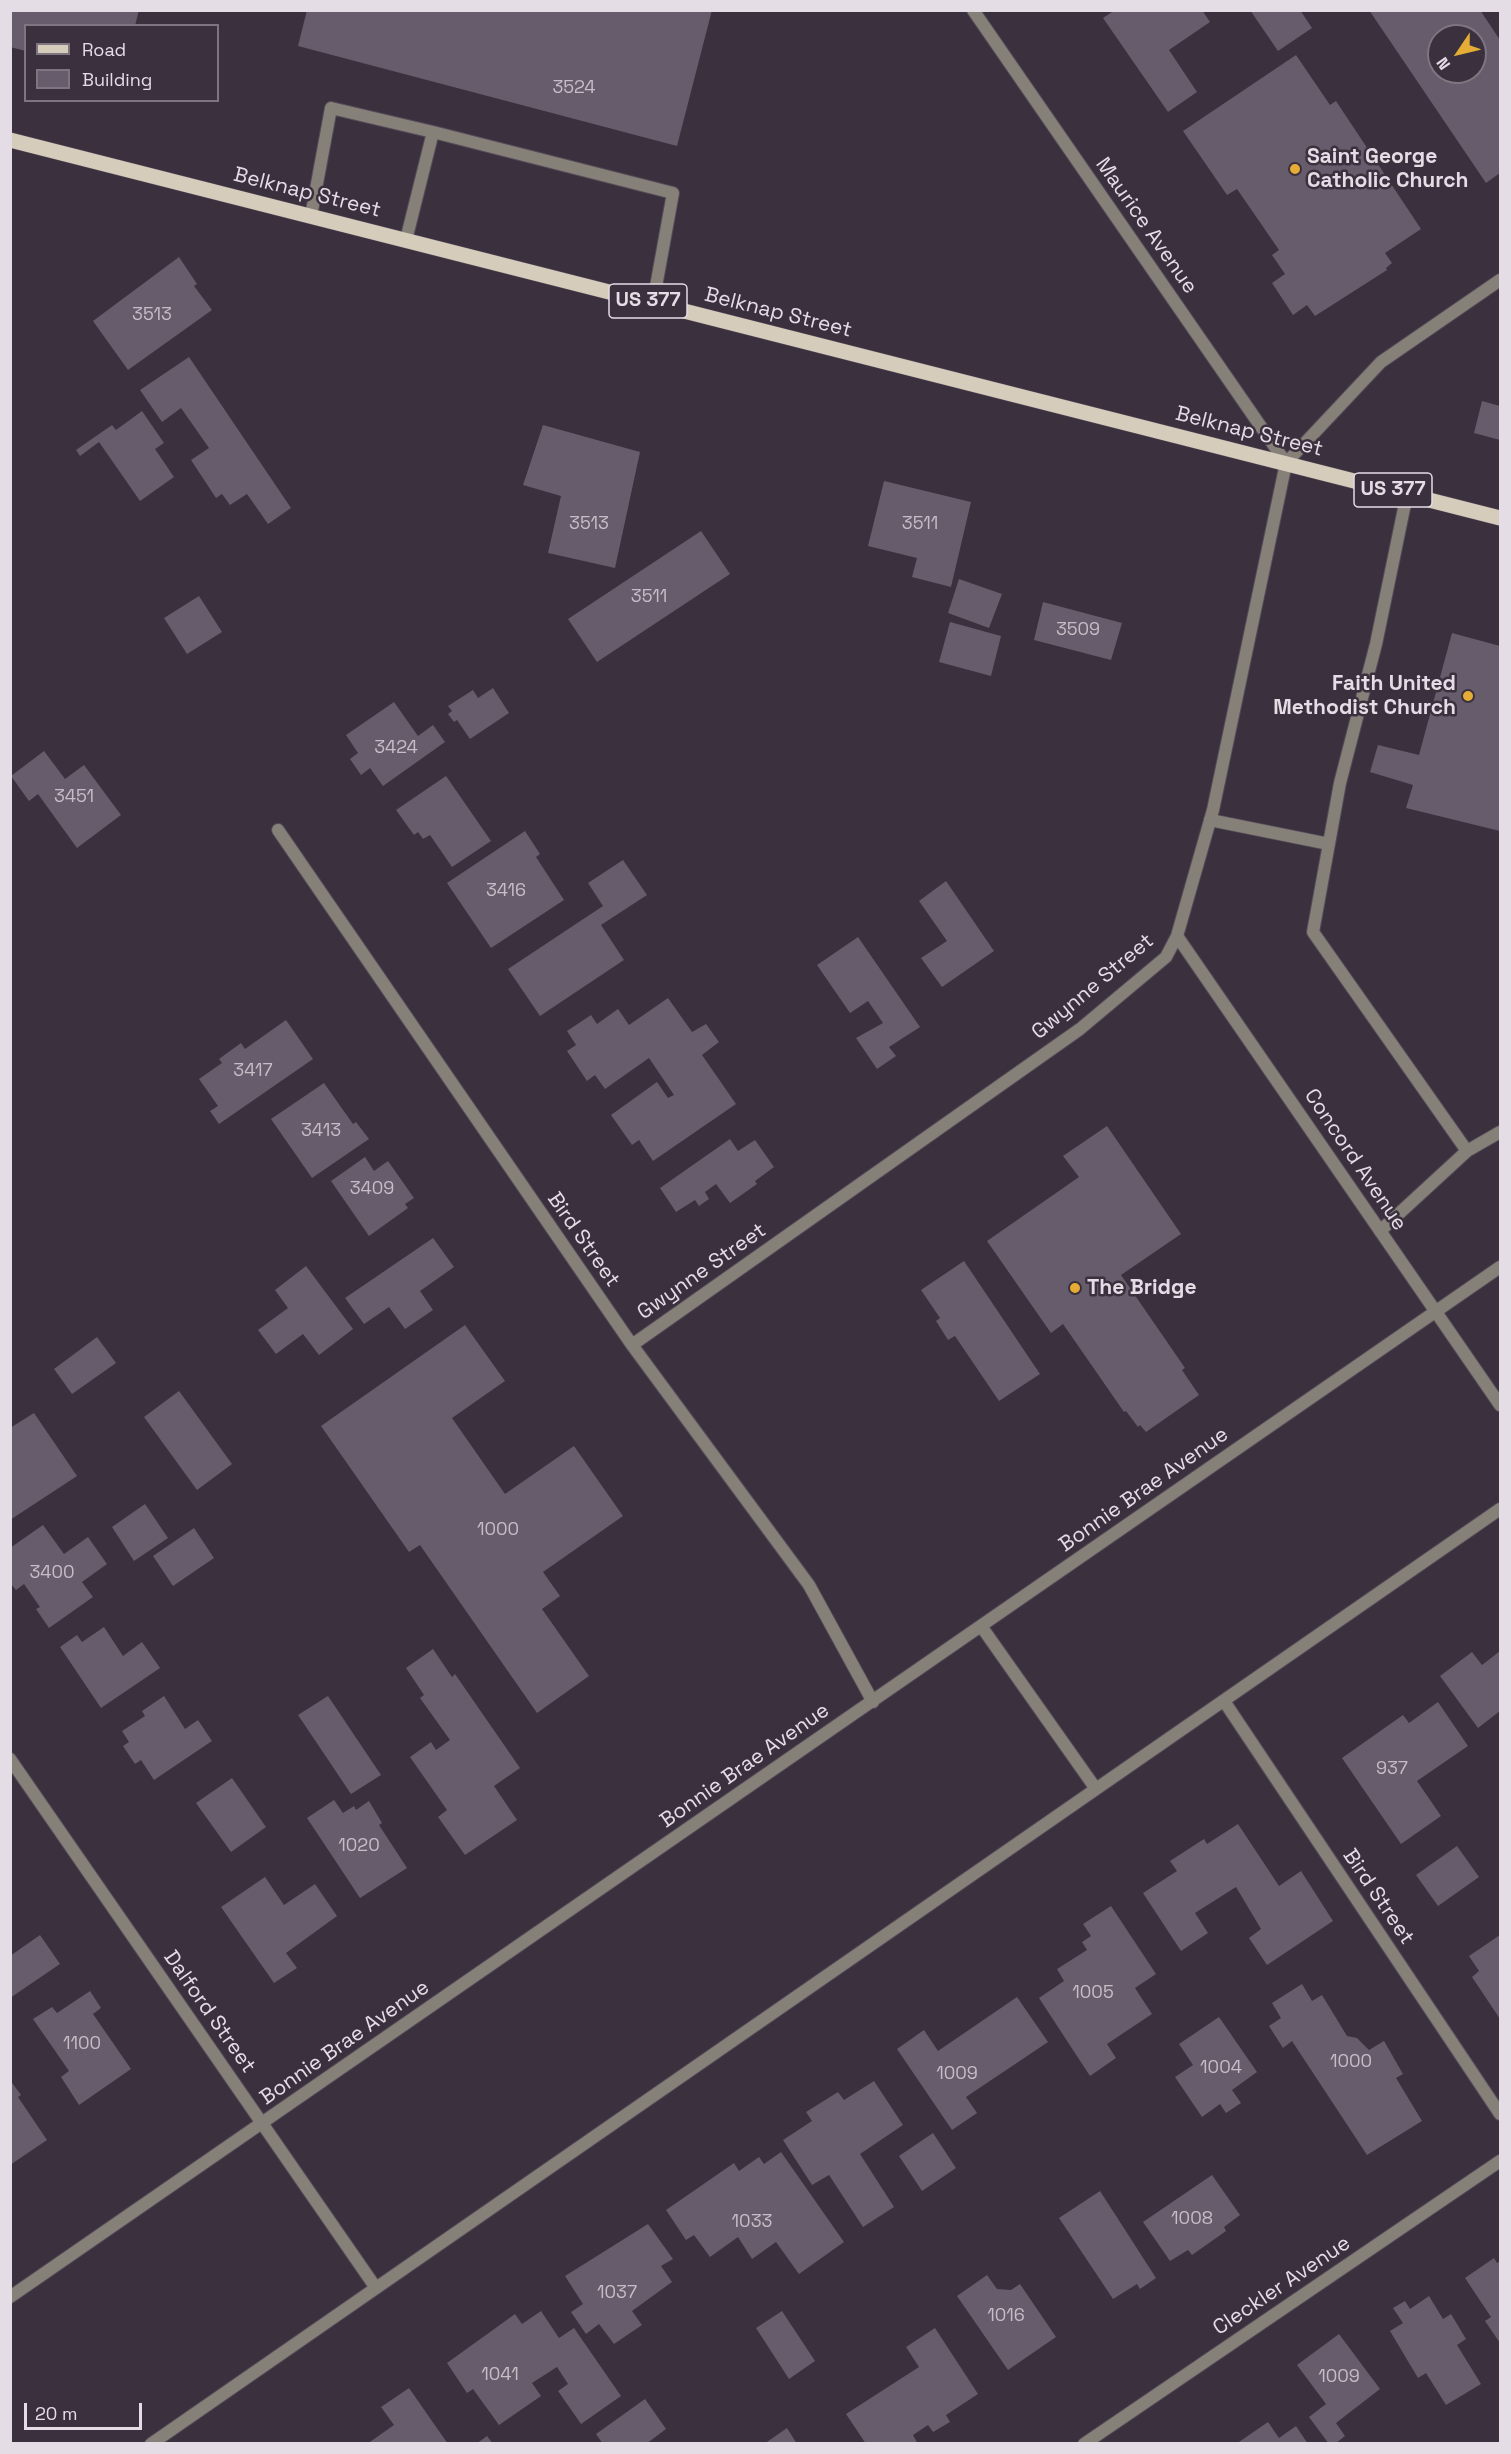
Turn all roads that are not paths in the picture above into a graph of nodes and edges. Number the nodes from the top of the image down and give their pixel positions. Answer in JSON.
{"nodes":[{"id":1,"x":973,"y":10,"type":"edge"},
{"id":2,"x":433,"y":132,"type":"junction"},
{"id":3,"x":10,"y":140,"type":"edge"},
{"id":4,"x":311,"y":216,"type":"junction"},
{"id":5,"x":406,"y":240,"type":"junction"},
{"id":6,"x":1500,"y":280,"type":"edge"},
{"id":7,"x":653,"y":303,"type":"junction"},
{"id":8,"x":1286,"y":463,"type":"junction"},
{"id":9,"x":1407,"y":494,"type":"junction"},
{"id":10,"x":1500,"y":518,"type":"edge"},
{"id":11,"x":1210,"y":820,"type":"junction"},
{"id":12,"x":278,"y":830,"type":"dead end"},
{"id":13,"x":1329,"y":844,"type":"junction"},
{"id":14,"x":1177,"y":936,"type":"junction"},
{"id":15,"x":1500,"y":1132,"type":"edge"},
{"id":16,"x":1467,"y":1150,"type":"junction"},
{"id":17,"x":1380,"y":1231,"type":"junction"},
{"id":18,"x":1500,"y":1267,"type":"edge"},
{"id":19,"x":1436,"y":1312,"type":"junction"},
{"id":20,"x":632,"y":1346,"type":"junction"},
{"id":21,"x":1500,"y":1405,"type":"edge"},
{"id":22,"x":1500,"y":1509,"type":"edge"},
{"id":23,"x":981,"y":1626,"type":"junction"},
{"id":24,"x":1224,"y":1701,"type":"junction"},
{"id":25,"x":873,"y":1702,"type":"junction"},
{"id":26,"x":10,"y":1759,"type":"edge"},
{"id":27,"x":1096,"y":1789,"type":"junction"},
{"id":28,"x":1500,"y":2114,"type":"edge"},
{"id":29,"x":262,"y":2124,"type":"junction"},
{"id":30,"x":1500,"y":2161,"type":"edge"},
{"id":31,"x":376,"y":2288,"type":"junction"},
{"id":32,"x":10,"y":2297,"type":"edge"},
{"id":33,"x":151,"y":2444,"type":"edge"},
{"id":34,"x":1084,"y":2444,"type":"edge"}],
"edges":[{"from":1,"to":8,"type":"street","name":"Maurice Avenue"},
{"from":2,"to":4,"type":"street"},
{"from":2,"to":5,"type":"street"},
{"from":2,"to":7,"type":"street"},
{"from":3,"to":4,"type":"main road","name":"Belknap Street","number":"US 377"},
{"from":4,"to":5,"type":"main road","name":"Belknap Street","number":"US 377"},
{"from":5,"to":7,"type":"main road","name":"Belknap Street","number":"US 377"},
{"from":6,"to":8,"type":"street"},
{"from":7,"to":8,"type":"main road","name":"Belknap Street","number":"US 377"},
{"from":8,"to":9,"type":"main road","name":"Belknap Street","number":"US 377"},
{"from":8,"to":11,"type":"street","name":"Gwynne Street"},
{"from":9,"to":10,"type":"main road","name":"Belknap Street","number":"US 377"},
{"from":9,"to":13,"type":"street"},
{"from":11,"to":13,"type":"street"},
{"from":11,"to":14,"type":"street","name":"Gwynne Street"},
{"from":12,"to":20,"type":"street","name":"Bird Street"},
{"from":13,"to":16,"type":"street"},
{"from":14,"to":17,"type":"street","name":"Concord Avenue"},
{"from":14,"to":20,"type":"street","name":"Gwynne Street"},
{"from":15,"to":16,"type":"street"},
{"from":16,"to":17,"type":"street"},
{"from":17,"to":19,"type":"street","name":"Concord Avenue"},
{"from":18,"to":19,"type":"street","name":"Bonnie Brae Avenue"},
{"from":19,"to":21,"type":"street","name":"Concord Avenue"},
{"from":19,"to":23,"type":"street","name":"Bonnie Brae Avenue"},
{"from":20,"to":25,"type":"street","name":"Bird Street"},
{"from":22,"to":24,"type":"street"},
{"from":23,"to":25,"type":"street","name":"Bonnie Brae Avenue"},
{"from":23,"to":27,"type":"street"},
{"from":24,"to":27,"type":"street"},
{"from":24,"to":28,"type":"street","name":"Bird Street"},
{"from":25,"to":29,"type":"street","name":"Bonnie Brae Avenue"},
{"from":26,"to":29,"type":"street","name":"Dalford Street"},
{"from":27,"to":31,"type":"street"},
{"from":29,"to":31,"type":"street","name":"Dalford Street"},
{"from":29,"to":32,"type":"street","name":"Bonnie Brae Avenue"},
{"from":30,"to":34,"type":"street","name":"Cleckler Avenue"},
{"from":31,"to":33,"type":"street"}]}
